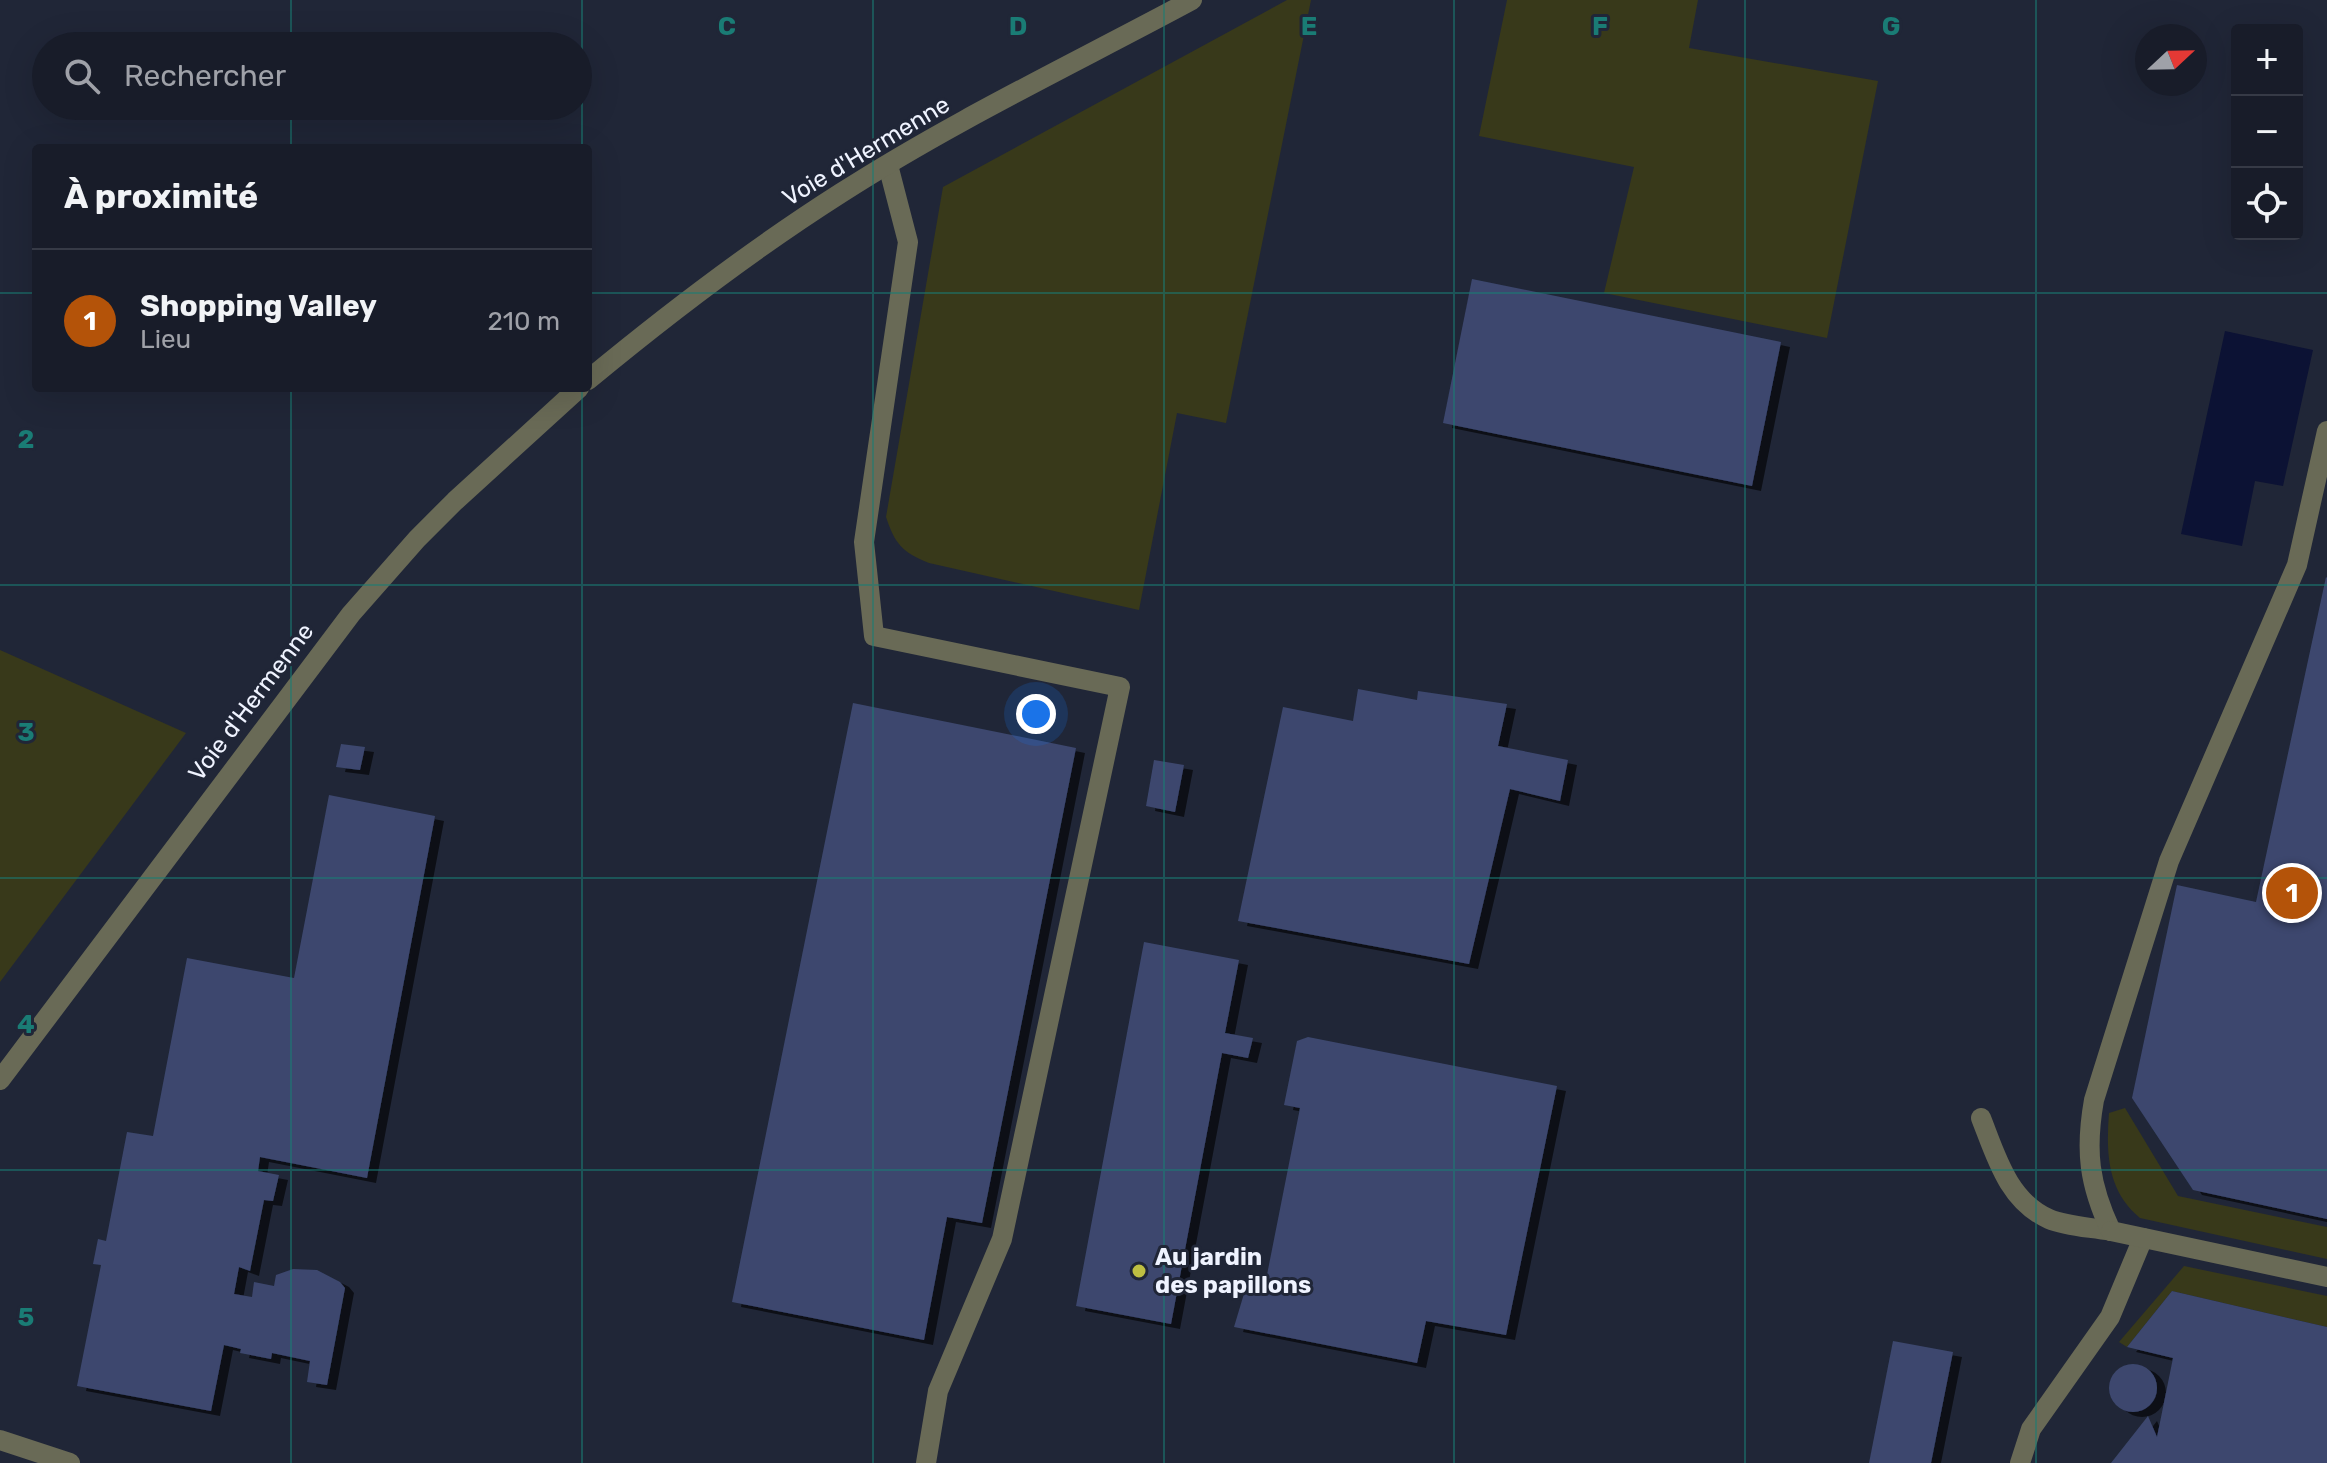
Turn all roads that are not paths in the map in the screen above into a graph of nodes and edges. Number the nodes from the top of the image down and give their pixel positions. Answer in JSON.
{"nodes":[{"id":1,"x":1192,"y":0,"type":"edge"},
{"id":2,"x":888,"y":165,"type":"junction"},
{"id":3,"x":592,"y":377,"type":"edge"},
{"id":4,"x":575,"y":392,"type":"edge"},
{"id":5,"x":2327,"y":431,"type":"edge"},
{"id":6,"x":0,"y":1080,"type":"edge"},
{"id":7,"x":1981,"y":1118,"type":"dead end"},
{"id":8,"x":2111,"y":1231,"type":"junction"},
{"id":9,"x":2143,"y":1238,"type":"junction"},
{"id":10,"x":2327,"y":1277,"type":"edge"},
{"id":11,"x":0,"y":1440,"type":"edge"},
{"id":12,"x":70,"y":1463,"type":"edge"},
{"id":13,"x":926,"y":1463,"type":"edge"},
{"id":14,"x":2020,"y":1463,"type":"edge"}],
"edges":[{"from":1,"to":2,"type":"street","name":"Voie d'Hermenne"},
{"from":2,"to":3,"type":"street","name":"Voie d'Hermenne"},
{"from":2,"to":13,"type":"street"},
{"from":4,"to":6,"type":"street","name":"Voie d'Hermenne"},
{"from":5,"to":8,"type":"street"},
{"from":7,"to":8,"type":"street"},
{"from":8,"to":9,"type":"street"},
{"from":9,"to":10,"type":"street"},
{"from":9,"to":14,"type":"street"},
{"from":11,"to":12,"type":"street"}]}
